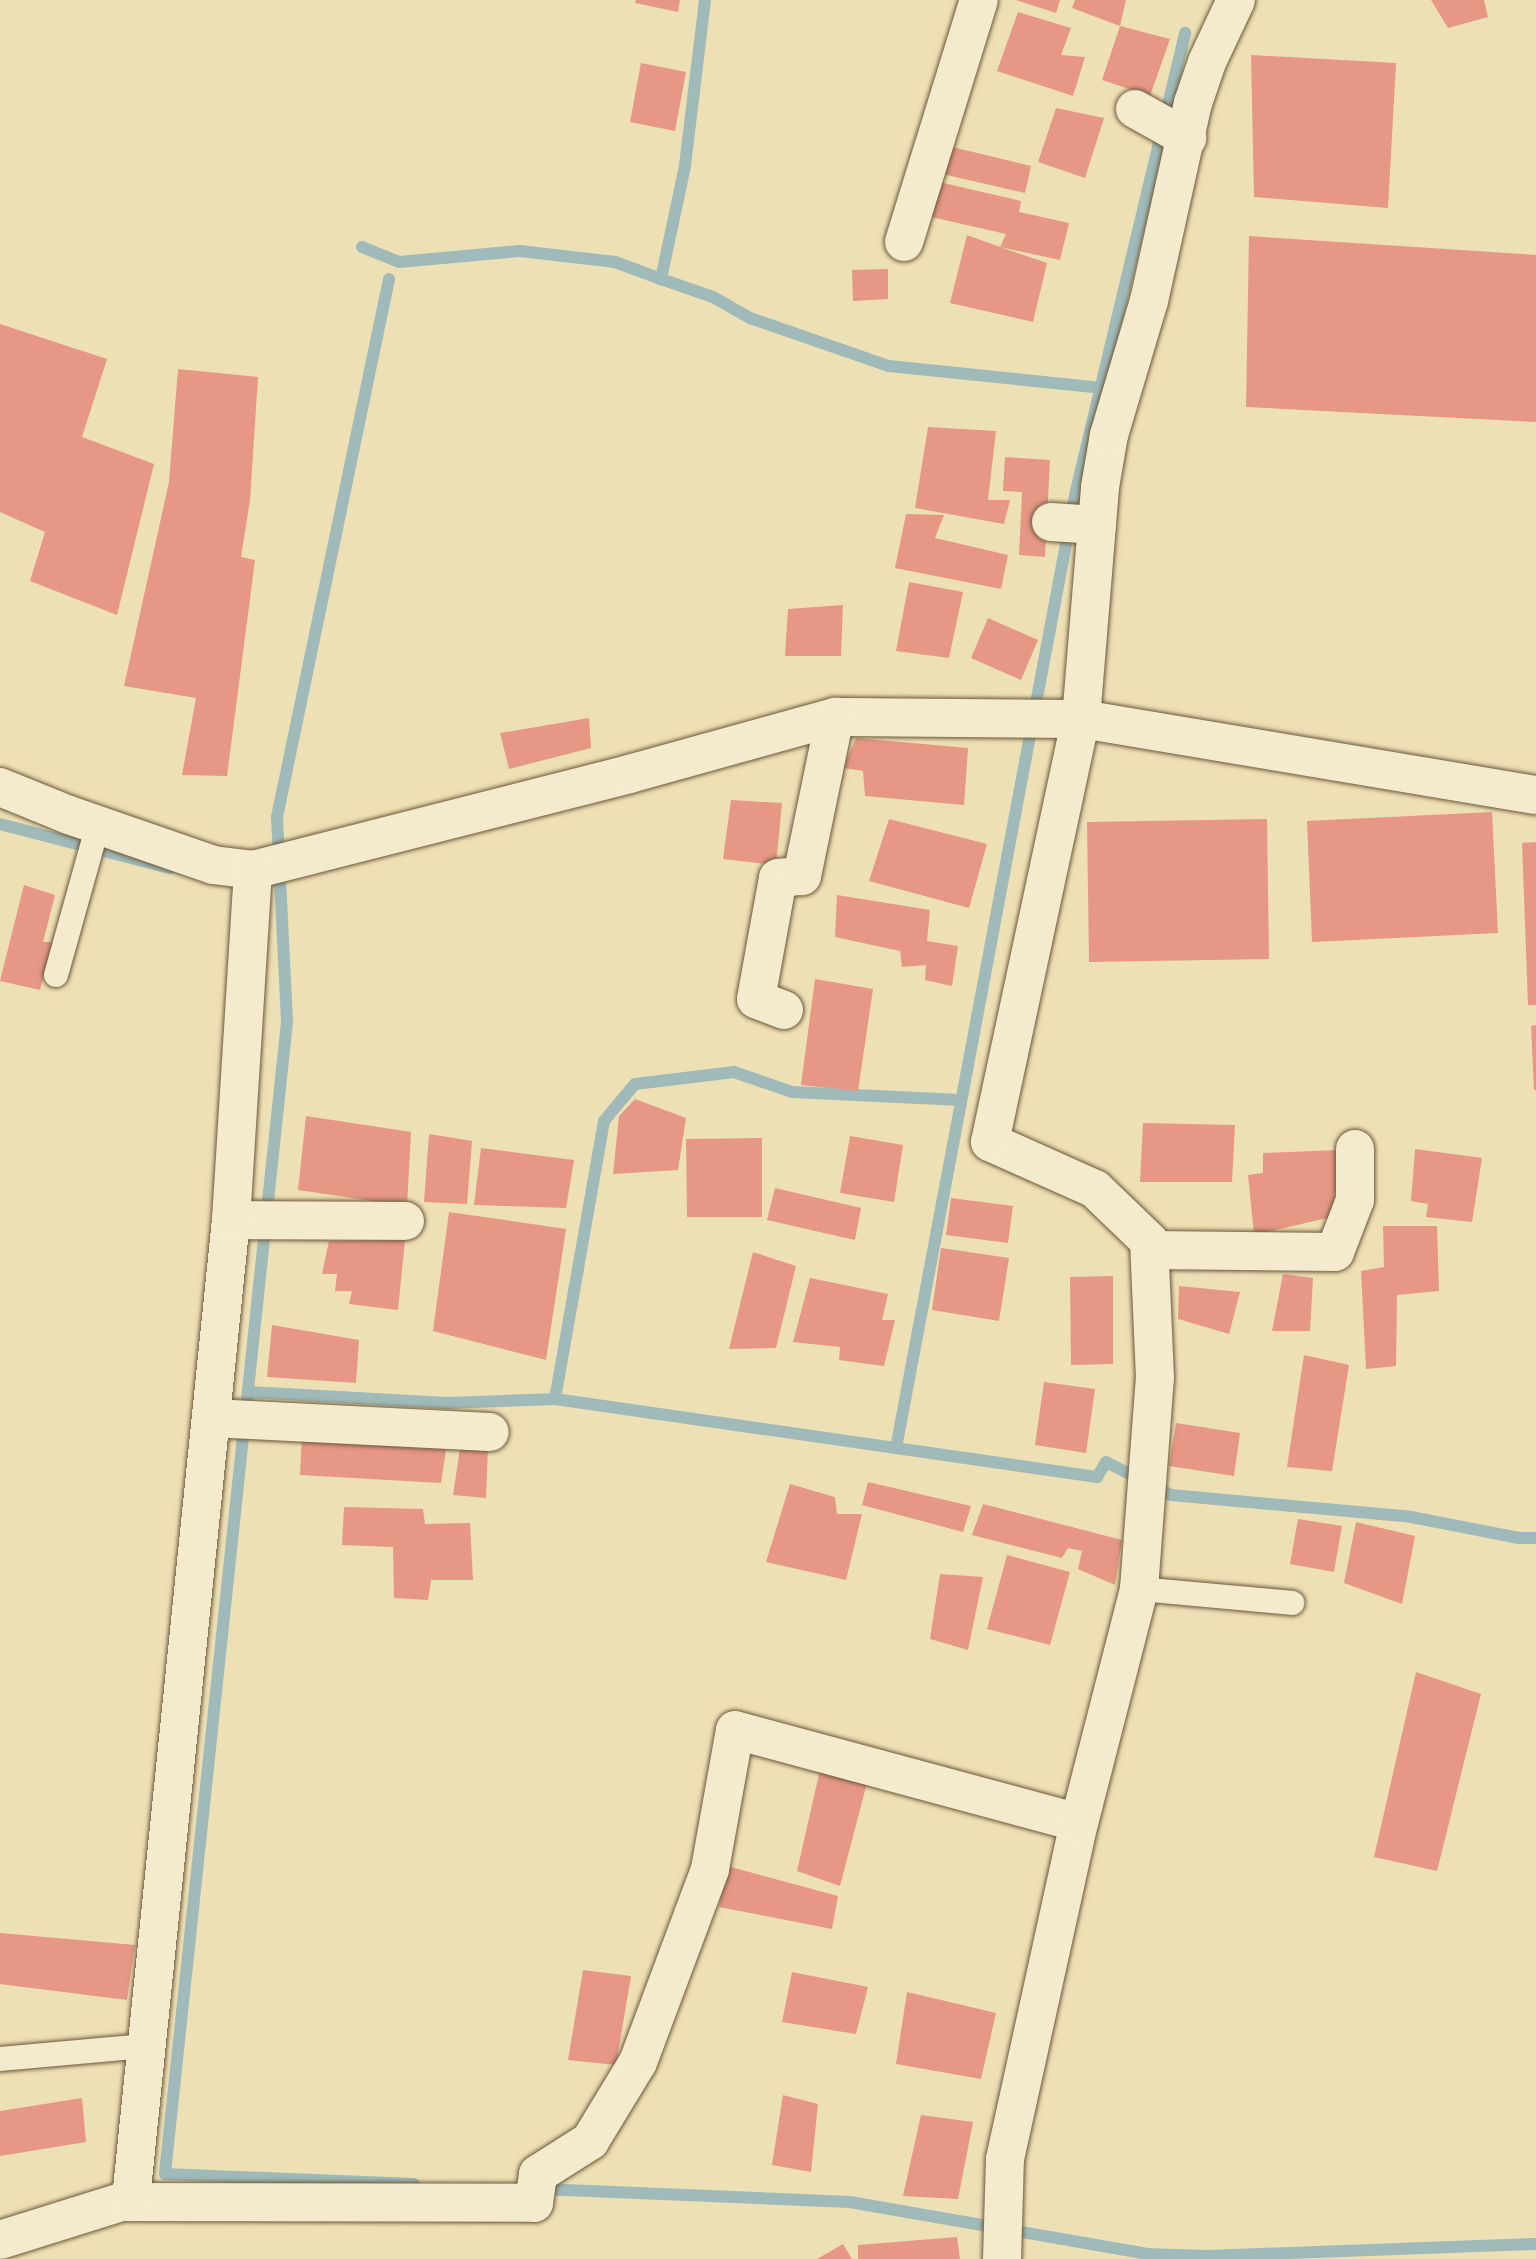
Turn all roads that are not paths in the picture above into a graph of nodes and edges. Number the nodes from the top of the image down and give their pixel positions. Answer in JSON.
{"nodes":[{"id":1,"x":979,"y":0,"type":"edge"},
{"id":2,"x":1236,"y":0,"type":"edge"},
{"id":3,"x":1135,"y":110,"type":"dead end"},
{"id":4,"x":1186,"y":138,"type":"junction"},
{"id":5,"x":904,"y":242,"type":"dead end"},
{"id":6,"x":1051,"y":523,"type":"dead end"},
{"id":7,"x":1097,"y":525,"type":"junction"},
{"id":8,"x":835,"y":717,"type":"junction"},
{"id":9,"x":1055,"y":718,"type":"junction"},
{"id":10,"x":0,"y":787,"type":"edge"},
{"id":11,"x":1536,"y":795,"type":"edge"},
{"id":12,"x":93,"y":842,"type":"junction"},
{"id":13,"x":263,"y":875,"type":"junction"},
{"id":14,"x":56,"y":975,"type":"dead end"},
{"id":15,"x":784,"y":1010,"type":"dead end"},
{"id":16,"x":1355,"y":1150,"type":"dead end"},
{"id":17,"x":231,"y":1220,"type":"junction"},
{"id":18,"x":405,"y":1222,"type":"dead end"},
{"id":19,"x":1150,"y":1250,"type":"junction"},
{"id":20,"x":211,"y":1418,"type":"junction"},
{"id":21,"x":490,"y":1432,"type":"dead end"},
{"id":22,"x":1139,"y":1589,"type":"junction"},
{"id":23,"x":1292,"y":1603,"type":"dead end"},
{"id":24,"x":1079,"y":1823,"type":"junction"},
{"id":25,"x":147,"y":2046,"type":"junction"},
{"id":26,"x":0,"y":2059,"type":"edge"},
{"id":27,"x":129,"y":2190,"type":"junction"},
{"id":28,"x":0,"y":2240,"type":"edge"},
{"id":29,"x":1002,"y":2259,"type":"edge"}],
"edges":[{"from":1,"to":5,"type":"street"},
{"from":2,"to":4,"type":"street"},
{"from":3,"to":4,"type":"street"},
{"from":4,"to":7,"type":"street"},
{"from":6,"to":7,"type":"street"},
{"from":7,"to":9,"type":"street"},
{"from":8,"to":9,"type":"street"},
{"from":8,"to":13,"type":"street"},
{"from":8,"to":15,"type":"street"},
{"from":9,"to":11,"type":"street"},
{"from":9,"to":19,"type":"street"},
{"from":10,"to":12,"type":"street"},
{"from":12,"to":13,"type":"street"},
{"from":12,"to":14,"type":"lane"},
{"from":13,"to":17,"type":"street"},
{"from":16,"to":19,"type":"street"},
{"from":17,"to":18,"type":"street"},
{"from":17,"to":20,"type":"street"},
{"from":19,"to":22,"type":"street"},
{"from":20,"to":21,"type":"street"},
{"from":20,"to":25,"type":"street"},
{"from":22,"to":23,"type":"lane"},
{"from":22,"to":24,"type":"street"},
{"from":24,"to":27,"type":"street"},
{"from":24,"to":29,"type":"street"},
{"from":25,"to":26,"type":"lane"},
{"from":25,"to":27,"type":"street"},
{"from":27,"to":28,"type":"street"}]}
